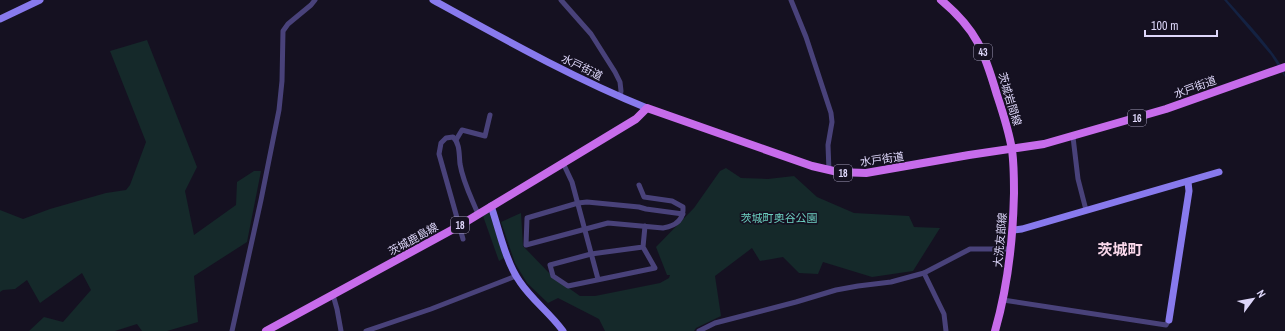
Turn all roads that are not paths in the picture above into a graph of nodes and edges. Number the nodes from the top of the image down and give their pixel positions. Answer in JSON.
{"nodes":[{"id":1,"x":40,"y":0,"type":"edge"},
{"id":2,"x":315,"y":0,"type":"edge"},
{"id":3,"x":434,"y":0,"type":"edge"},
{"id":4,"x":561,"y":0,"type":"edge"},
{"id":5,"x":790,"y":0,"type":"edge"},
{"id":6,"x":941,"y":0,"type":"edge"},
{"id":7,"x":0,"y":19,"type":"edge"},
{"id":8,"x":1285,"y":68,"type":"edge"},
{"id":9,"x":620,"y":97,"type":"junction"},
{"id":10,"x":647,"y":108,"type":"junction"},
{"id":11,"x":490,"y":115,"type":"dead end"},
{"id":12,"x":1073,"y":137,"type":"junction"},
{"id":13,"x":456,"y":140,"type":"junction"},
{"id":14,"x":1012,"y":149,"type":"junction"},
{"id":15,"x":563,"y":163,"type":"junction"},
{"id":16,"x":829,"y":171,"type":"junction"},
{"id":17,"x":1218,"y":172,"type":"dead end"},
{"id":18,"x":1188,"y":182,"type":"junction"},
{"id":19,"x":639,"y":185,"type":"dead end"},
{"id":20,"x":578,"y":204,"type":"junction"},
{"id":21,"x":491,"y":206,"type":"junction"},
{"id":22,"x":1086,"y":210,"type":"junction"},
{"id":23,"x":478,"y":214,"type":"junction"},
{"id":24,"x":683,"y":214,"type":"junction"},
{"id":25,"x":459,"y":226,"type":"junction"},
{"id":26,"x":645,"y":226,"type":"junction"},
{"id":27,"x":585,"y":228,"type":"junction"},
{"id":28,"x":1013,"y":230,"type":"junction"},
{"id":29,"x":464,"y":239,"type":"dead end"},
{"id":30,"x":643,"y":247,"type":"junction"},
{"id":31,"x":1011,"y":249,"type":"junction"},
{"id":32,"x":591,"y":254,"type":"junction"},
{"id":33,"x":924,"y":273,"type":"junction"},
{"id":34,"x":516,"y":276,"type":"junction"},
{"id":35,"x":598,"y":279,"type":"junction"},
{"id":36,"x":333,"y":295,"type":"junction"},
{"id":37,"x":1003,"y":300,"type":"junction"},
{"id":38,"x":1169,"y":320,"type":"joint"},
{"id":39,"x":232,"y":331,"type":"edge"},
{"id":40,"x":266,"y":331,"type":"edge"},
{"id":41,"x":341,"y":331,"type":"edge"},
{"id":42,"x":366,"y":331,"type":"edge"},
{"id":43,"x":563,"y":331,"type":"edge"},
{"id":44,"x":699,"y":331,"type":"edge"},
{"id":45,"x":946,"y":331,"type":"edge"},
{"id":46,"x":995,"y":331,"type":"edge"}],
"edges":[{"from":1,"to":7,"type":"street"},
{"from":2,"to":39,"type":"street"},
{"from":3,"to":9,"type":"street","name":"水戸街道"},
{"from":4,"to":9,"type":"street"},
{"from":5,"to":16,"type":"street"},
{"from":6,"to":14,"type":"main road","name":"茨城岩間線","number":"43"},
{"from":8,"to":12,"type":"main road","name":"水戸街道","number":"16"},
{"from":9,"to":10,"type":"street","name":"水戸街道"},
{"from":10,"to":15,"type":"main road","name":"茨城鹿島線","number":"18"},
{"from":10,"to":16,"type":"main road","name":"水戸街道","number":"18"},
{"from":11,"to":13,"type":"street"},
{"from":12,"to":14,"type":"main road","name":"水戸街道","number":"16"},
{"from":12,"to":22,"type":"street"},
{"from":13,"to":23,"type":"street"},
{"from":13,"to":25,"type":"street"},
{"from":14,"to":16,"type":"main road","name":"水戸街道","number":"18"},
{"from":14,"to":28,"type":"main road","name":"大洗友部線"},
{"from":15,"to":20,"type":"street"},
{"from":15,"to":21,"type":"main road","name":"茨城鹿島線","number":"18"},
{"from":17,"to":18,"type":"street"},
{"from":18,"to":22,"type":"street"},
{"from":18,"to":38,"type":"street"},
{"from":19,"to":24,"type":"street"},
{"from":20,"to":24,"type":"street"},
{"from":20,"to":27,"type":"street"},
{"from":20,"to":27,"type":"street"},
{"from":21,"to":23,"type":"main road","name":"茨城鹿島線","number":"18"},
{"from":21,"to":34,"type":"street"},
{"from":22,"to":28,"type":"street"},
{"from":23,"to":25,"type":"main road","name":"茨城鹿島線","number":"18"},
{"from":24,"to":26,"type":"street"},
{"from":25,"to":29,"type":"street"},
{"from":25,"to":36,"type":"main road","name":"茨城鹿島線","number":"18"},
{"from":26,"to":27,"type":"street"},
{"from":26,"to":30,"type":"street"},
{"from":27,"to":32,"type":"street"},
{"from":28,"to":31,"type":"main road","name":"大洗友部線"},
{"from":30,"to":32,"type":"street"},
{"from":30,"to":35,"type":"street"},
{"from":31,"to":33,"type":"street"},
{"from":31,"to":37,"type":"main road","name":"大洗友部線"},
{"from":32,"to":35,"type":"street"},
{"from":32,"to":35,"type":"street"},
{"from":33,"to":44,"type":"street"},
{"from":33,"to":45,"type":"street"},
{"from":34,"to":42,"type":"street"},
{"from":34,"to":43,"type":"street"},
{"from":36,"to":40,"type":"main road","name":"茨城鹿島線","number":"18"},
{"from":36,"to":41,"type":"street"},
{"from":37,"to":38,"type":"street"},
{"from":37,"to":46,"type":"main road","name":"大洗友部線"}]}
